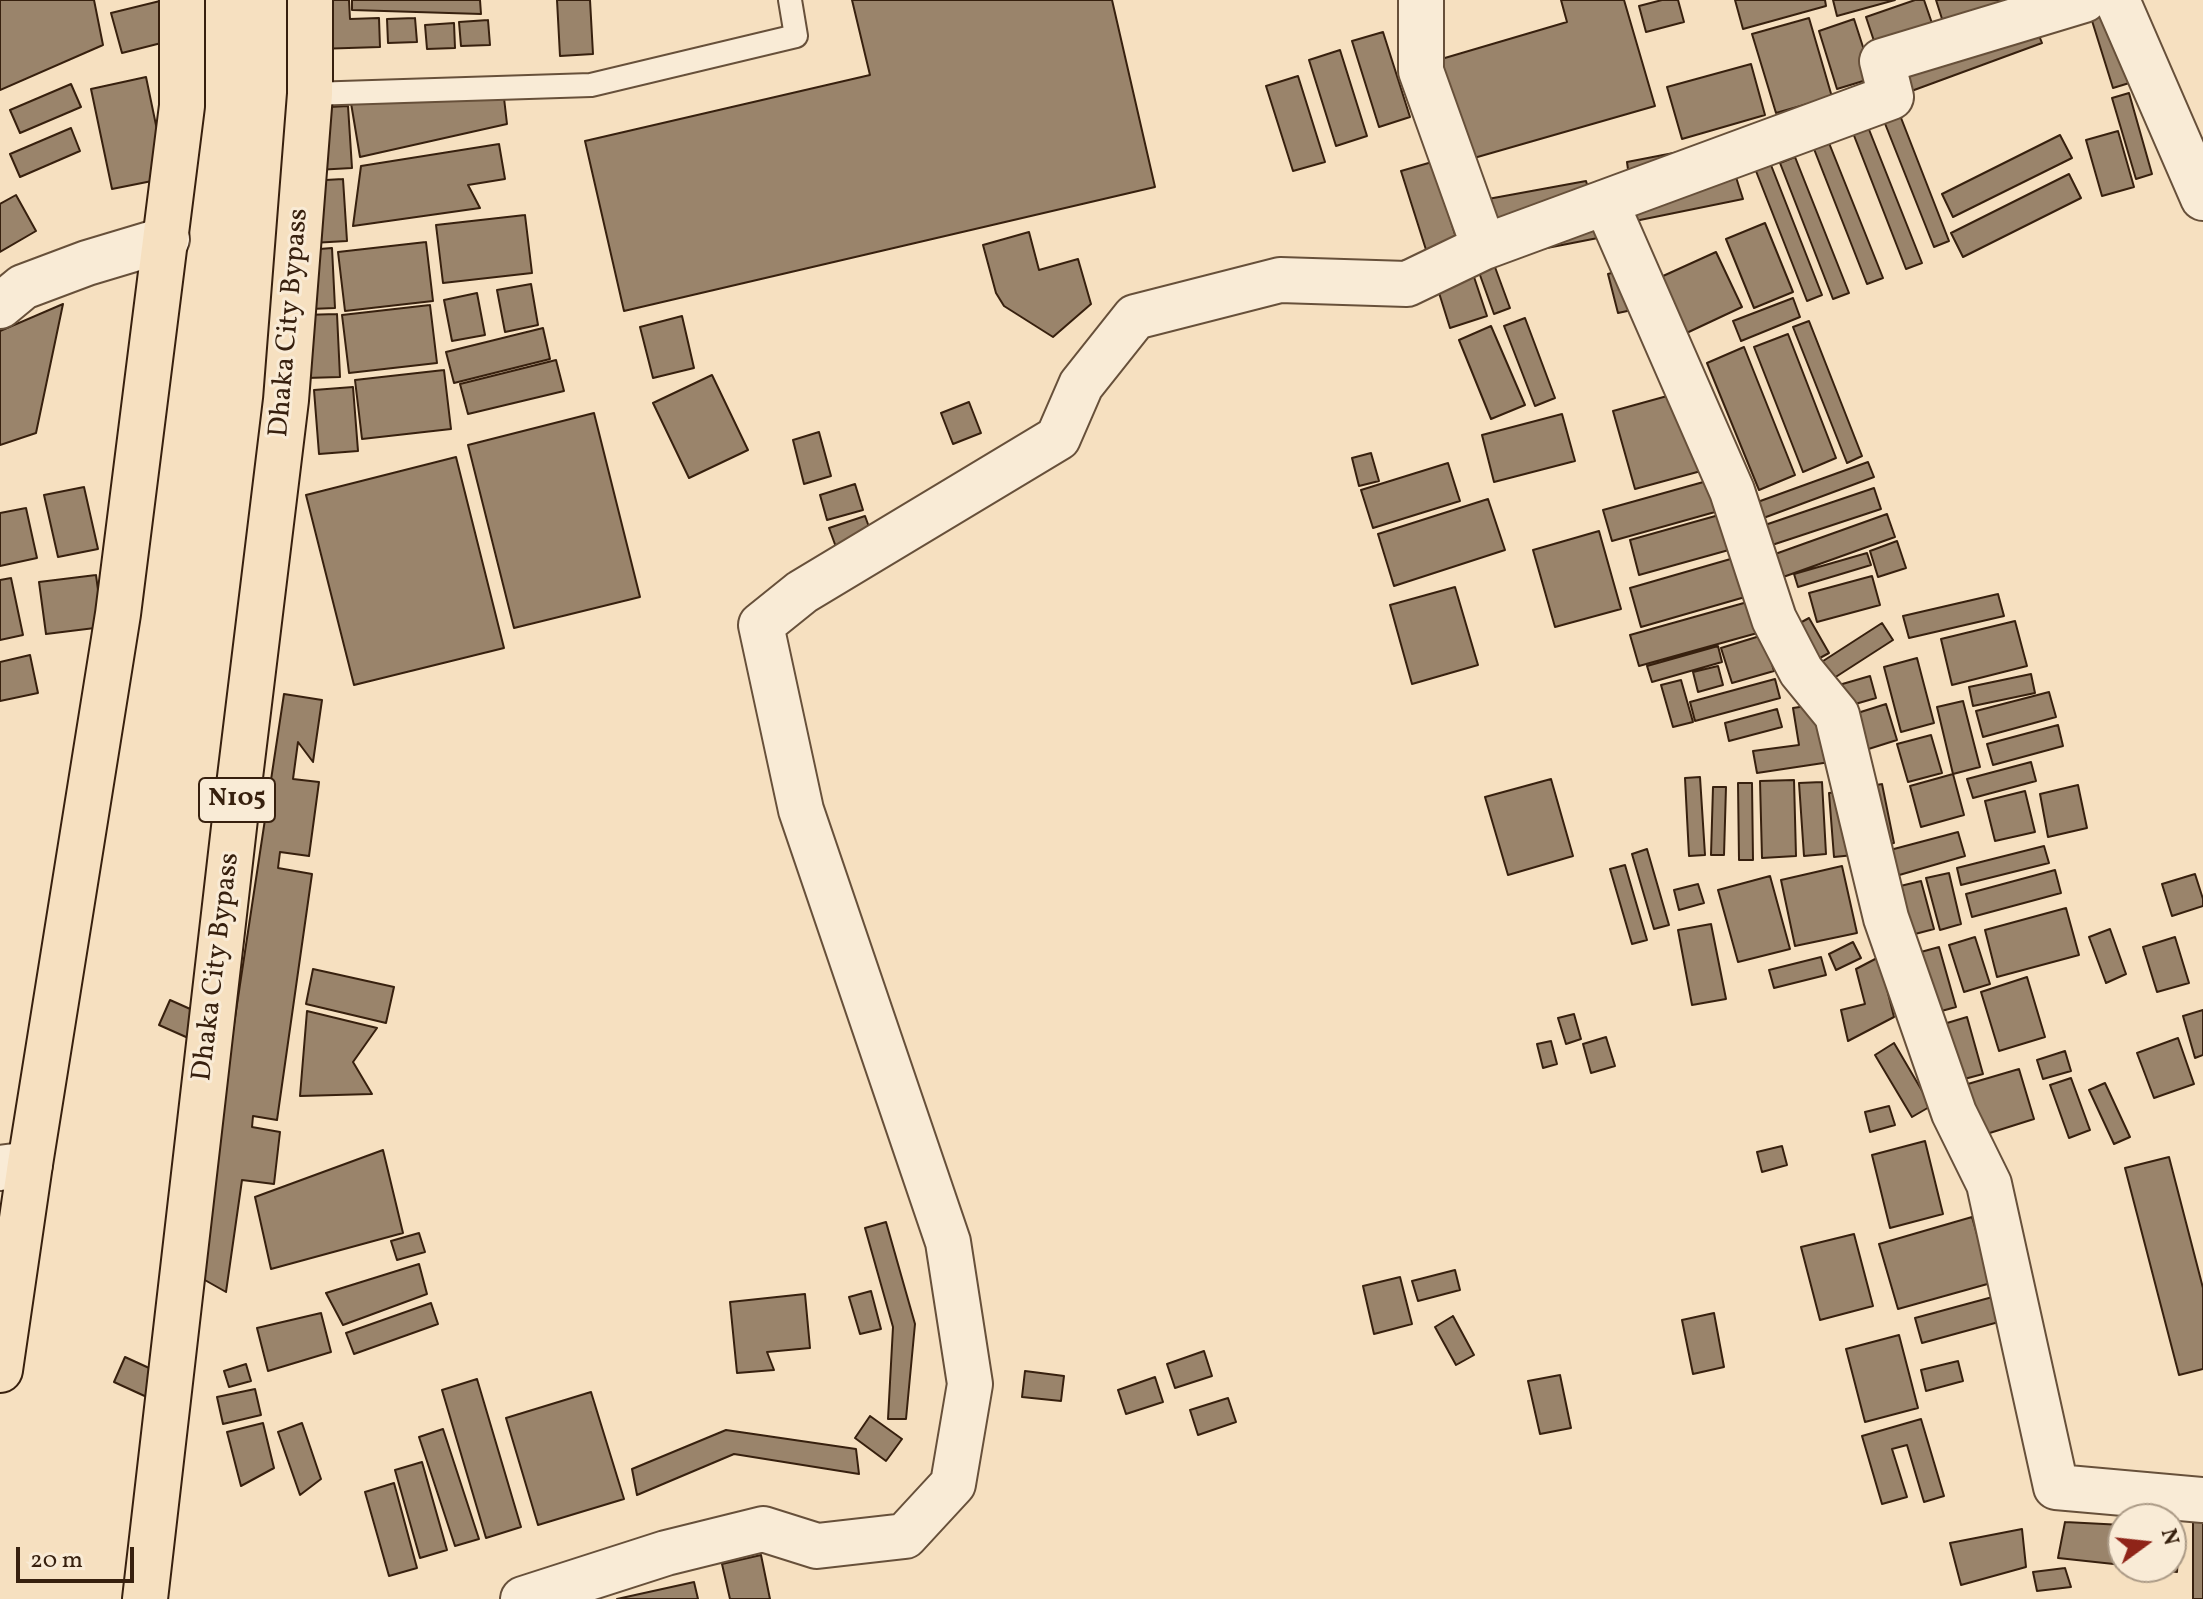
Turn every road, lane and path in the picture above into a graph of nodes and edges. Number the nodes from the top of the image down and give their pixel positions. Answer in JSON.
{"nodes":[{"id":1,"x":182,"y":0,"type":"edge"},
{"id":2,"x":310,"y":0,"type":"edge"},
{"id":3,"x":790,"y":0,"type":"edge"},
{"id":4,"x":1421,"y":0,"type":"edge"},
{"id":5,"x":2084,"y":0,"type":"edge"},
{"id":6,"x":2117,"y":0,"type":"edge"},
{"id":7,"x":310,"y":94,"type":"junction"},
{"id":8,"x":2203,"y":198,"type":"edge"},
{"id":9,"x":1606,"y":203,"type":"junction"},
{"id":10,"x":167,"y":239,"type":"junction"},
{"id":11,"x":1484,"y":247,"type":"junction"},
{"id":12,"x":0,"y":306,"type":"edge"},
{"id":13,"x":15,"y":1166,"type":"edge"},
{"id":14,"x":0,"y":1370,"type":"edge"},
{"id":15,"x":2203,"y":1500,"type":"edge"},
{"id":16,"x":145,"y":1599,"type":"edge"},
{"id":17,"x":523,"y":1599,"type":"edge"}],
"edges":[{"from":1,"to":10,"type":"highway"},
{"from":2,"to":7,"type":"highway","name":"Dhaka City Bypass","number":"N105"},
{"from":3,"to":7,"type":"lane"},
{"from":4,"to":11,"type":"street"},
{"from":5,"to":9,"type":"street"},
{"from":6,"to":8,"type":"street"},
{"from":7,"to":16,"type":"highway","name":"Dhaka City Bypass","number":"N105"},
{"from":9,"to":11,"type":"street"},
{"from":9,"to":15,"type":"street"},
{"from":10,"to":12,"type":"street"},
{"from":10,"to":13,"type":"highway"},
{"from":11,"to":17,"type":"street"},
{"from":13,"to":14,"type":"highway"}]}
